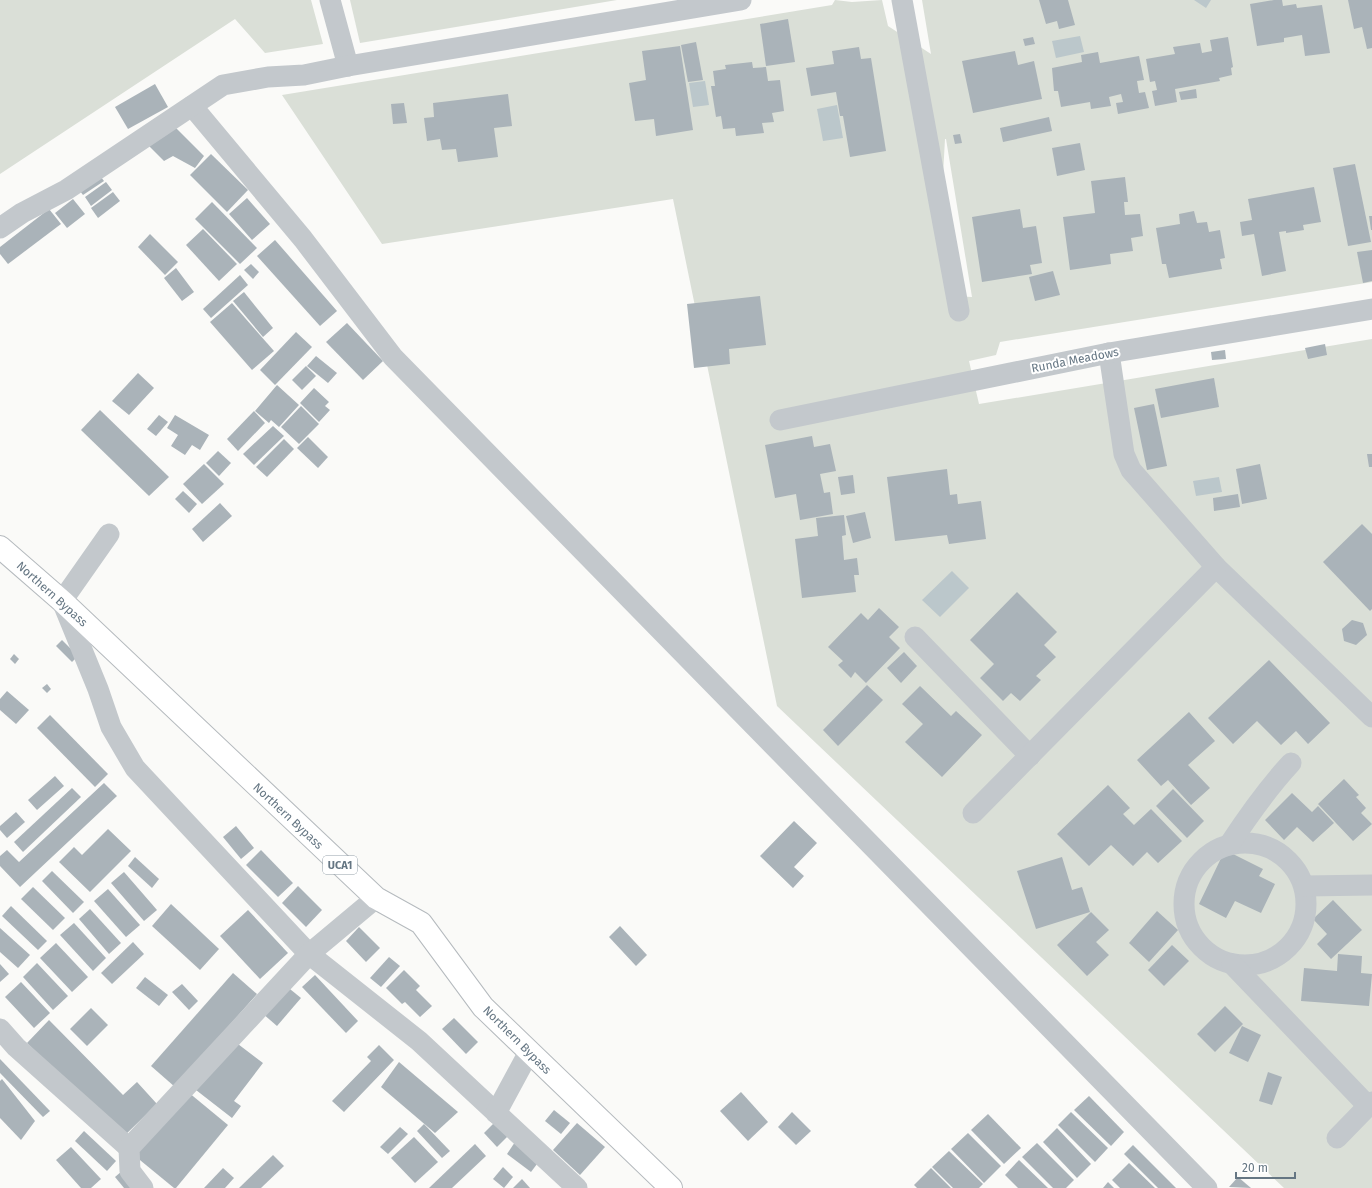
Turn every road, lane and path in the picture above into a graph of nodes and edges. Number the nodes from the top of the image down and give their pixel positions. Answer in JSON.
{"nodes":[{"id":1,"x":330,"y":0,"type":"edge"},
{"id":2,"x":741,"y":0,"type":"edge"},
{"id":3,"x":902,"y":0,"type":"edge"},
{"id":4,"x":348,"y":66,"type":"junction"},
{"id":5,"x":192,"y":106,"type":"junction"},
{"id":6,"x":0,"y":228,"type":"edge"},
{"id":7,"x":1372,"y":309,"type":"edge"},
{"id":8,"x":959,"y":311,"type":"dead end"},
{"id":9,"x":1109,"y":353,"type":"junction"},
{"id":10,"x":780,"y":420,"type":"dead end"},
{"id":11,"x":109,"y":534,"type":"dead end"},
{"id":12,"x":0,"y":547,"type":"edge"},
{"id":13,"x":1216,"y":568,"type":"junction"},
{"id":14,"x":62,"y":601,"type":"junction"},
{"id":15,"x":915,"y":637,"type":"dead end"},
{"id":16,"x":1372,"y":717,"type":"edge"},
{"id":17,"x":1030,"y":756,"type":"junction"},
{"id":18,"x":1291,"y":764,"type":"dead end"},
{"id":19,"x":973,"y":813,"type":"dead end"},
{"id":20,"x":1229,"y":845,"type":"junction"},
{"id":21,"x":1372,"y":884,"type":"edge"},
{"id":22,"x":1305,"y":886,"type":"junction"},
{"id":23,"x":376,"y":898,"type":"junction"},
{"id":24,"x":309,"y":954,"type":"junction"},
{"id":25,"x":1232,"y":964,"type":"junction"},
{"id":26,"x":0,"y":1029,"type":"edge"},
{"id":27,"x":529,"y":1052,"type":"junction"},
{"id":28,"x":1370,"y":1104,"type":"edge"},
{"id":29,"x":496,"y":1113,"type":"junction"},
{"id":30,"x":1337,"y":1138,"type":"dead end"},
{"id":31,"x":129,"y":1148,"type":"junction"},
{"id":32,"x":143,"y":1188,"type":"edge"},
{"id":33,"x":577,"y":1188,"type":"edge"},
{"id":34,"x":671,"y":1188,"type":"edge"},
{"id":35,"x":1207,"y":1188,"type":"edge"}],
"edges":[{"from":1,"to":4,"type":"street"},
{"from":2,"to":4,"type":"street"},
{"from":3,"to":8,"type":"street"},
{"from":4,"to":5,"type":"street"},
{"from":5,"to":6,"type":"street"},
{"from":5,"to":35,"type":"street"},
{"from":7,"to":9,"type":"street","name":"Runda Meadows"},
{"from":9,"to":10,"type":"street","name":"Runda Meadows"},
{"from":9,"to":13,"type":"street"},
{"from":11,"to":14,"type":"street"},
{"from":12,"to":14,"type":"main road","name":"Northern Bypass","number":"UCA1"},
{"from":13,"to":16,"type":"street"},
{"from":13,"to":17,"type":"street"},
{"from":14,"to":23,"type":"main road","name":"Northern Bypass","number":"UCA1"},
{"from":14,"to":24,"type":"street"},
{"from":15,"to":17,"type":"street"},
{"from":17,"to":19,"type":"street"},
{"from":18,"to":20,"type":"street"},
{"from":20,"to":22,"type":"street"},
{"from":20,"to":25,"type":"street"},
{"from":21,"to":22,"type":"street"},
{"from":22,"to":25,"type":"street"},
{"from":23,"to":24,"type":"street"},
{"from":23,"to":27,"type":"main road","name":"Northern Bypass","number":"UCA1"},
{"from":24,"to":29,"type":"street"},
{"from":24,"to":31,"type":"street"},
{"from":25,"to":28,"type":"street"},
{"from":26,"to":31,"type":"street"},
{"from":27,"to":29,"type":"street"},
{"from":27,"to":34,"type":"main road","name":"Northern Bypass","number":"UCA1"},
{"from":28,"to":30,"type":"street"},
{"from":29,"to":33,"type":"street"},
{"from":31,"to":32,"type":"street"}]}
